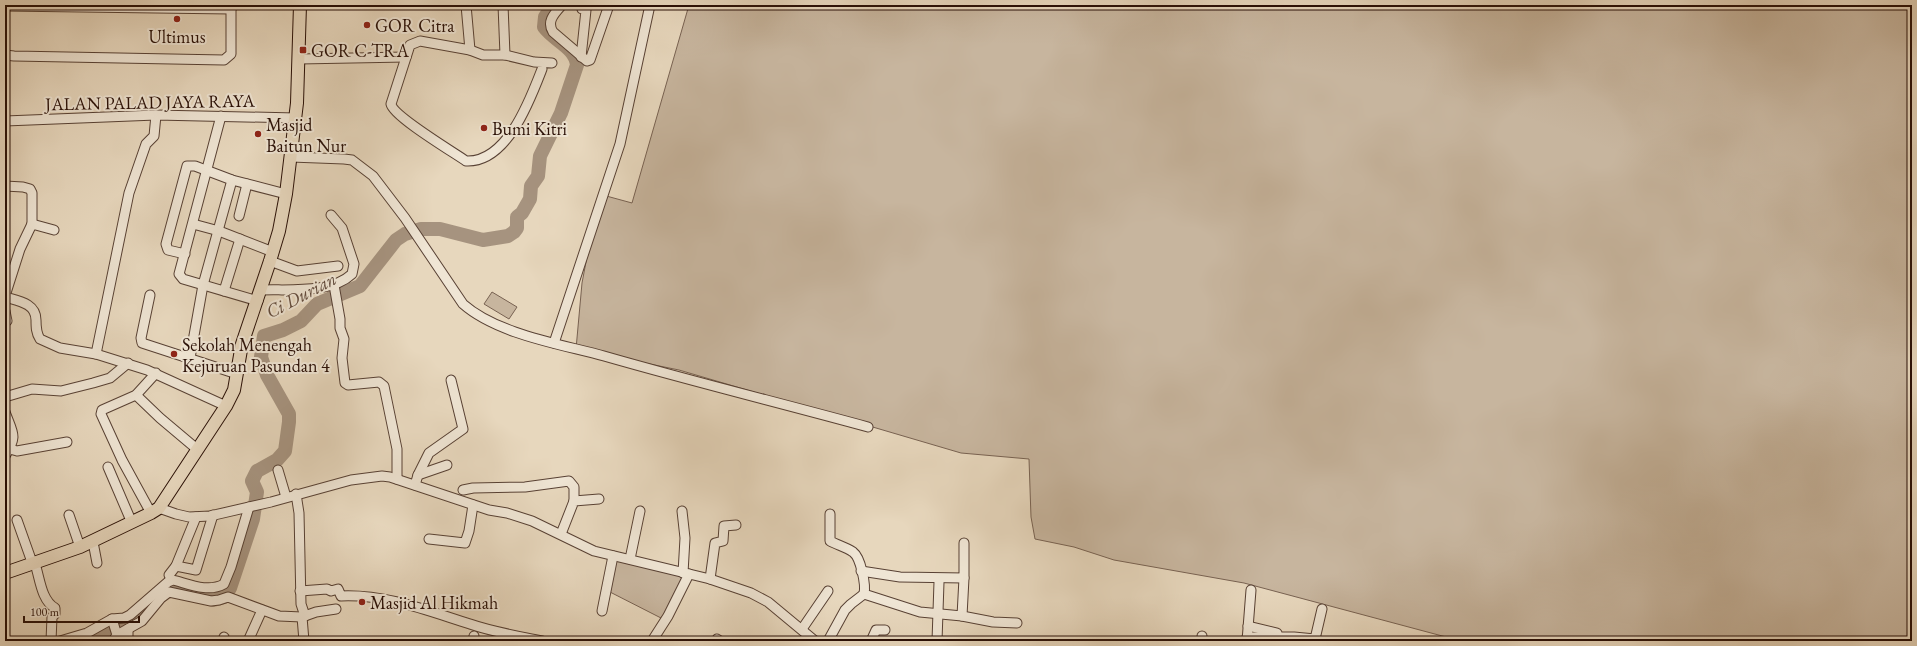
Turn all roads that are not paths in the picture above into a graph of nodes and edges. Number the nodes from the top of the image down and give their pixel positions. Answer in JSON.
{"nodes":[{"id":1,"x":300,"y":5,"type":"edge"},
{"id":2,"x":466,"y":5,"type":"edge"},
{"id":3,"x":503,"y":5,"type":"edge"},
{"id":4,"x":562,"y":5,"type":"edge"},
{"id":5,"x":582,"y":5,"type":"edge"},
{"id":6,"x":609,"y":5,"type":"edge"},
{"id":7,"x":650,"y":5,"type":"edge"},
{"id":8,"x":5,"y":6,"type":"edge"},
{"id":9,"x":186,"y":6,"type":"edge"},
{"id":10,"x":231,"y":7,"type":"edge"},
{"id":11,"x":470,"y":50,"type":"junction"},
{"id":12,"x":5,"y":55,"type":"edge"},
{"id":13,"x":505,"y":55,"type":"junction"},
{"id":14,"x":406,"y":57,"type":"junction"},
{"id":15,"x":581,"y":57,"type":"junction"},
{"id":16,"x":299,"y":59,"type":"junction"},
{"id":17,"x":552,"y":63,"type":"dead end"},
{"id":18,"x":542,"y":68,"type":"dead end"},
{"id":19,"x":156,"y":115,"type":"junction"},
{"id":20,"x":221,"y":116,"type":"junction"},
{"id":21,"x":296,"y":118,"type":"junction"},
{"id":22,"x":5,"y":121,"type":"edge"},
{"id":23,"x":291,"y":157,"type":"junction"},
{"id":24,"x":208,"y":172,"type":"junction"},
{"id":25,"x":232,"y":180,"type":"junction"},
{"id":26,"x":247,"y":184,"type":"junction"},
{"id":27,"x":5,"y":186,"type":"edge"},
{"id":28,"x":286,"y":194,"type":"junction"},
{"id":29,"x":331,"y":215,"type":"dead end"},
{"id":30,"x":239,"y":216,"type":"dead end"},
{"id":31,"x":32,"y":224,"type":"junction"},
{"id":32,"x":193,"y":224,"type":"junction"},
{"id":33,"x":54,"y":230,"type":"dead end"},
{"id":34,"x":219,"y":231,"type":"junction"},
{"id":35,"x":240,"y":239,"type":"junction"},
{"id":36,"x":185,"y":254,"type":"junction"},
{"id":37,"x":272,"y":256,"type":"junction"},
{"id":38,"x":338,"y":266,"type":"dead end"},
{"id":39,"x":203,"y":285,"type":"junction"},
{"id":40,"x":334,"y":287,"type":"junction"},
{"id":41,"x":224,"y":291,"type":"junction"},
{"id":42,"x":150,"y":295,"type":"dead end"},
{"id":43,"x":260,"y":295,"type":"junction"},
{"id":44,"x":5,"y":296,"type":"edge"},
{"id":45,"x":5,"y":311,"type":"edge"},
{"id":46,"x":7,"y":321,"type":"dead end"},
{"id":47,"x":554,"y":343,"type":"junction"},
{"id":48,"x":96,"y":354,"type":"junction"},
{"id":49,"x":190,"y":358,"type":"junction"},
{"id":50,"x":128,"y":364,"type":"junction"},
{"id":51,"x":156,"y":373,"type":"junction"},
{"id":52,"x":237,"y":374,"type":"junction"},
{"id":53,"x":451,"y":380,"type":"dead end"},
{"id":54,"x":136,"y":395,"type":"junction"},
{"id":55,"x":5,"y":397,"type":"edge"},
{"id":56,"x":226,"y":406,"type":"junction"},
{"id":57,"x":5,"y":412,"type":"edge"},
{"id":58,"x":868,"y":427,"type":"dead end"},
{"id":59,"x":67,"y":442,"type":"dead end"},
{"id":60,"x":198,"y":450,"type":"junction"},
{"id":61,"x":7,"y":453,"type":"edge"},
{"id":62,"x":447,"y":465,"type":"dead end"},
{"id":63,"x":108,"y":467,"type":"dead end"},
{"id":64,"x":278,"y":470,"type":"dead end"},
{"id":65,"x":418,"y":475,"type":"junction"},
{"id":66,"x":397,"y":479,"type":"junction"},
{"id":67,"x":415,"y":485,"type":"junction"},
{"id":68,"x":463,"y":490,"type":"dead end"},
{"id":69,"x":296,"y":494,"type":"junction"},
{"id":70,"x":286,"y":497,"type":"junction"},
{"id":71,"x":599,"y":499,"type":"dead end"},
{"id":72,"x":574,"y":501,"type":"junction"},
{"id":73,"x":473,"y":505,"type":"junction"},
{"id":74,"x":251,"y":506,"type":"junction"},
{"id":75,"x":155,"y":511,"type":"junction"},
{"id":76,"x":640,"y":511,"type":"dead end"},
{"id":77,"x":682,"y":511,"type":"dead end"},
{"id":78,"x":830,"y":514,"type":"dead end"},
{"id":79,"x":69,"y":515,"type":"dead end"},
{"id":80,"x":214,"y":515,"type":"junction"},
{"id":81,"x":196,"y":517,"type":"junction"},
{"id":82,"x":17,"y":520,"type":"dead end"},
{"id":83,"x":132,"y":523,"type":"junction"},
{"id":84,"x":736,"y":525,"type":"dead end"},
{"id":85,"x":561,"y":534,"type":"junction"},
{"id":86,"x":429,"y":539,"type":"dead end"},
{"id":87,"x":93,"y":542,"type":"junction"},
{"id":88,"x":964,"y":543,"type":"dead end"},
{"id":89,"x":80,"y":548,"type":"junction"},
{"id":90,"x":613,"y":556,"type":"junction"},
{"id":91,"x":630,"y":559,"type":"junction"},
{"id":92,"x":97,"y":563,"type":"dead end"},
{"id":93,"x":34,"y":564,"type":"junction"},
{"id":94,"x":176,"y":566,"type":"junction"},
{"id":95,"x":861,"y":570,"type":"junction"},
{"id":96,"x":5,"y":573,"type":"edge"},
{"id":97,"x":686,"y":573,"type":"junction"},
{"id":98,"x":169,"y":575,"type":"dead end"},
{"id":99,"x":964,"y":578,"type":"junction"},
{"id":100,"x":710,"y":580,"type":"junction"},
{"id":101,"x":939,"y":582,"type":"dead end"},
{"id":102,"x":1251,"y":590,"type":"dead end"},
{"id":103,"x":300,"y":591,"type":"junction"},
{"id":104,"x":828,"y":592,"type":"dead end"},
{"id":105,"x":864,"y":594,"type":"junction"},
{"id":106,"x":336,"y":609,"type":"dead end"},
{"id":107,"x":1322,"y":609,"type":"dead end"},
{"id":108,"x":262,"y":610,"type":"junction"},
{"id":109,"x":602,"y":611,"type":"dead end"},
{"id":110,"x":938,"y":614,"type":"junction"},
{"id":111,"x":303,"y":616,"type":"junction"},
{"id":112,"x":962,"y":616,"type":"junction"},
{"id":113,"x":1017,"y":623,"type":"dead end"},
{"id":114,"x":1248,"y":626,"type":"junction"},
{"id":115,"x":128,"y":629,"type":"junction"},
{"id":116,"x":114,"y":630,"type":"edge"},
{"id":117,"x":885,"y":630,"type":"dead end"},
{"id":118,"x":803,"y":634,"type":"edge"},
{"id":119,"x":1294,"y":637,"type":"junction"},
{"id":120,"x":1247,"y":639,"type":"edge"},
{"id":121,"x":51,"y":641,"type":"edge"},
{"id":122,"x":60,"y":641,"type":"edge"},
{"id":123,"x":128,"y":641,"type":"edge"},
{"id":124,"x":248,"y":641,"type":"edge"},
{"id":125,"x":304,"y":641,"type":"edge"},
{"id":126,"x":542,"y":641,"type":"edge"},
{"id":127,"x":652,"y":641,"type":"edge"},
{"id":128,"x":816,"y":641,"type":"edge"},
{"id":129,"x":828,"y":641,"type":"edge"},
{"id":130,"x":871,"y":641,"type":"edge"},
{"id":131,"x":937,"y":641,"type":"edge"}],
"edges":[{"from":1,"to":16,"type":"main road"},
{"from":2,"to":11,"type":"street"},
{"from":3,"to":13,"type":"street"},
{"from":4,"to":15,"type":"street"},
{"from":5,"to":15,"type":"street"},
{"from":6,"to":15,"type":"street"},
{"from":7,"to":47,"type":"street"},
{"from":8,"to":9,"type":"street"},
{"from":9,"to":10,"type":"street"},
{"from":10,"to":12,"type":"street"},
{"from":11,"to":13,"type":"street"},
{"from":11,"to":14,"type":"street"},
{"from":13,"to":17,"type":"street"},
{"from":14,"to":16,"type":"street"},
{"from":14,"to":18,"type":"street"},
{"from":16,"to":21,"type":"main road"},
{"from":19,"to":20,"type":"street","name":"JALAN PALAD JAYA RAYA"},
{"from":19,"to":22,"type":"street","name":"JALAN PALAD JAYA RAYA"},
{"from":19,"to":48,"type":"street"},
{"from":20,"to":21,"type":"street","name":"JALAN PALAD JAYA RAYA"},
{"from":20,"to":24,"type":"street"},
{"from":21,"to":23,"type":"main road"},
{"from":23,"to":28,"type":"main road"},
{"from":23,"to":47,"type":"street"},
{"from":24,"to":25,"type":"street"},
{"from":24,"to":32,"type":"street"},
{"from":24,"to":36,"type":"street"},
{"from":25,"to":26,"type":"street"},
{"from":25,"to":34,"type":"street"},
{"from":26,"to":28,"type":"street"},
{"from":26,"to":30,"type":"street"},
{"from":27,"to":31,"type":"street"},
{"from":28,"to":37,"type":"main road"},
{"from":29,"to":40,"type":"street"},
{"from":31,"to":33,"type":"street"},
{"from":31,"to":44,"type":"street"},
{"from":32,"to":34,"type":"street"},
{"from":32,"to":36,"type":"street"},
{"from":34,"to":35,"type":"street"},
{"from":34,"to":39,"type":"street"},
{"from":35,"to":37,"type":"street"},
{"from":35,"to":41,"type":"street"},
{"from":36,"to":39,"type":"street"},
{"from":37,"to":38,"type":"street"},
{"from":37,"to":43,"type":"main road"},
{"from":39,"to":41,"type":"street"},
{"from":39,"to":49,"type":"street"},
{"from":40,"to":43,"type":"street"},
{"from":40,"to":66,"type":"street"},
{"from":41,"to":43,"type":"street"},
{"from":42,"to":49,"type":"street"},
{"from":43,"to":52,"type":"main road"},
{"from":44,"to":48,"type":"street"},
{"from":45,"to":46,"type":"street"},
{"from":47,"to":58,"type":"street"},
{"from":48,"to":50,"type":"street"},
{"from":49,"to":52,"type":"street"},
{"from":50,"to":51,"type":"street"},
{"from":50,"to":55,"type":"street"},
{"from":51,"to":54,"type":"street"},
{"from":51,"to":56,"type":"street"},
{"from":52,"to":56,"type":"main road"},
{"from":53,"to":65,"type":"street"},
{"from":54,"to":60,"type":"street"},
{"from":54,"to":75,"type":"street"},
{"from":56,"to":60,"type":"main road"},
{"from":57,"to":61,"type":"street"},
{"from":59,"to":61,"type":"street"},
{"from":60,"to":75,"type":"main road"},
{"from":62,"to":65,"type":"street"},
{"from":63,"to":83,"type":"street"},
{"from":64,"to":70,"type":"street"},
{"from":65,"to":67,"type":"street"},
{"from":66,"to":67,"type":"street"},
{"from":66,"to":69,"type":"street"},
{"from":67,"to":73,"type":"street"},
{"from":68,"to":72,"type":"street"},
{"from":69,"to":70,"type":"street"},
{"from":69,"to":103,"type":"street"},
{"from":70,"to":74,"type":"street"},
{"from":71,"to":72,"type":"street"},
{"from":72,"to":85,"type":"street"},
{"from":73,"to":85,"type":"street"},
{"from":73,"to":86,"type":"street"},
{"from":74,"to":80,"type":"street"},
{"from":74,"to":116,"type":"street"},
{"from":75,"to":81,"type":"street"},
{"from":75,"to":83,"type":"main road"},
{"from":76,"to":91,"type":"street"},
{"from":77,"to":97,"type":"street"},
{"from":78,"to":95,"type":"street"},
{"from":79,"to":89,"type":"street"},
{"from":80,"to":81,"type":"street"},
{"from":80,"to":94,"type":"street"},
{"from":81,"to":94,"type":"street"},
{"from":82,"to":93,"type":"street"},
{"from":83,"to":87,"type":"main road"},
{"from":84,"to":100,"type":"street"},
{"from":85,"to":90,"type":"street"},
{"from":87,"to":89,"type":"main road"},
{"from":87,"to":92,"type":"street"},
{"from":88,"to":99,"type":"street"},
{"from":89,"to":93,"type":"main road"},
{"from":90,"to":91,"type":"street"},
{"from":90,"to":109,"type":"street"},
{"from":91,"to":97,"type":"street"},
{"from":93,"to":96,"type":"main road"},
{"from":93,"to":121,"type":"street"},
{"from":94,"to":98,"type":"street"},
{"from":95,"to":99,"type":"street"},
{"from":95,"to":105,"type":"street"},
{"from":97,"to":100,"type":"street"},
{"from":97,"to":127,"type":"street"},
{"from":99,"to":112,"type":"street"},
{"from":100,"to":118,"type":"street"},
{"from":101,"to":110,"type":"street"},
{"from":102,"to":114,"type":"street"},
{"from":103,"to":111,"type":"street"},
{"from":103,"to":126,"type":"street"},
{"from":104,"to":118,"type":"street"},
{"from":105,"to":110,"type":"street"},
{"from":105,"to":129,"type":"street"},
{"from":106,"to":111,"type":"street"},
{"from":107,"to":119,"type":"street"},
{"from":108,"to":111,"type":"street"},
{"from":108,"to":115,"type":"street"},
{"from":108,"to":124,"type":"street"},
{"from":110,"to":112,"type":"street"},
{"from":110,"to":131,"type":"street"},
{"from":111,"to":125,"type":"street"},
{"from":112,"to":113,"type":"street"},
{"from":114,"to":119,"type":"street"},
{"from":114,"to":120,"type":"street"},
{"from":115,"to":116,"type":"street"},
{"from":115,"to":123,"type":"street"},
{"from":116,"to":122,"type":"street"},
{"from":117,"to":130,"type":"street"},
{"from":118,"to":128,"type":"street"},
{"from":119,"to":120,"type":"street"}]}
